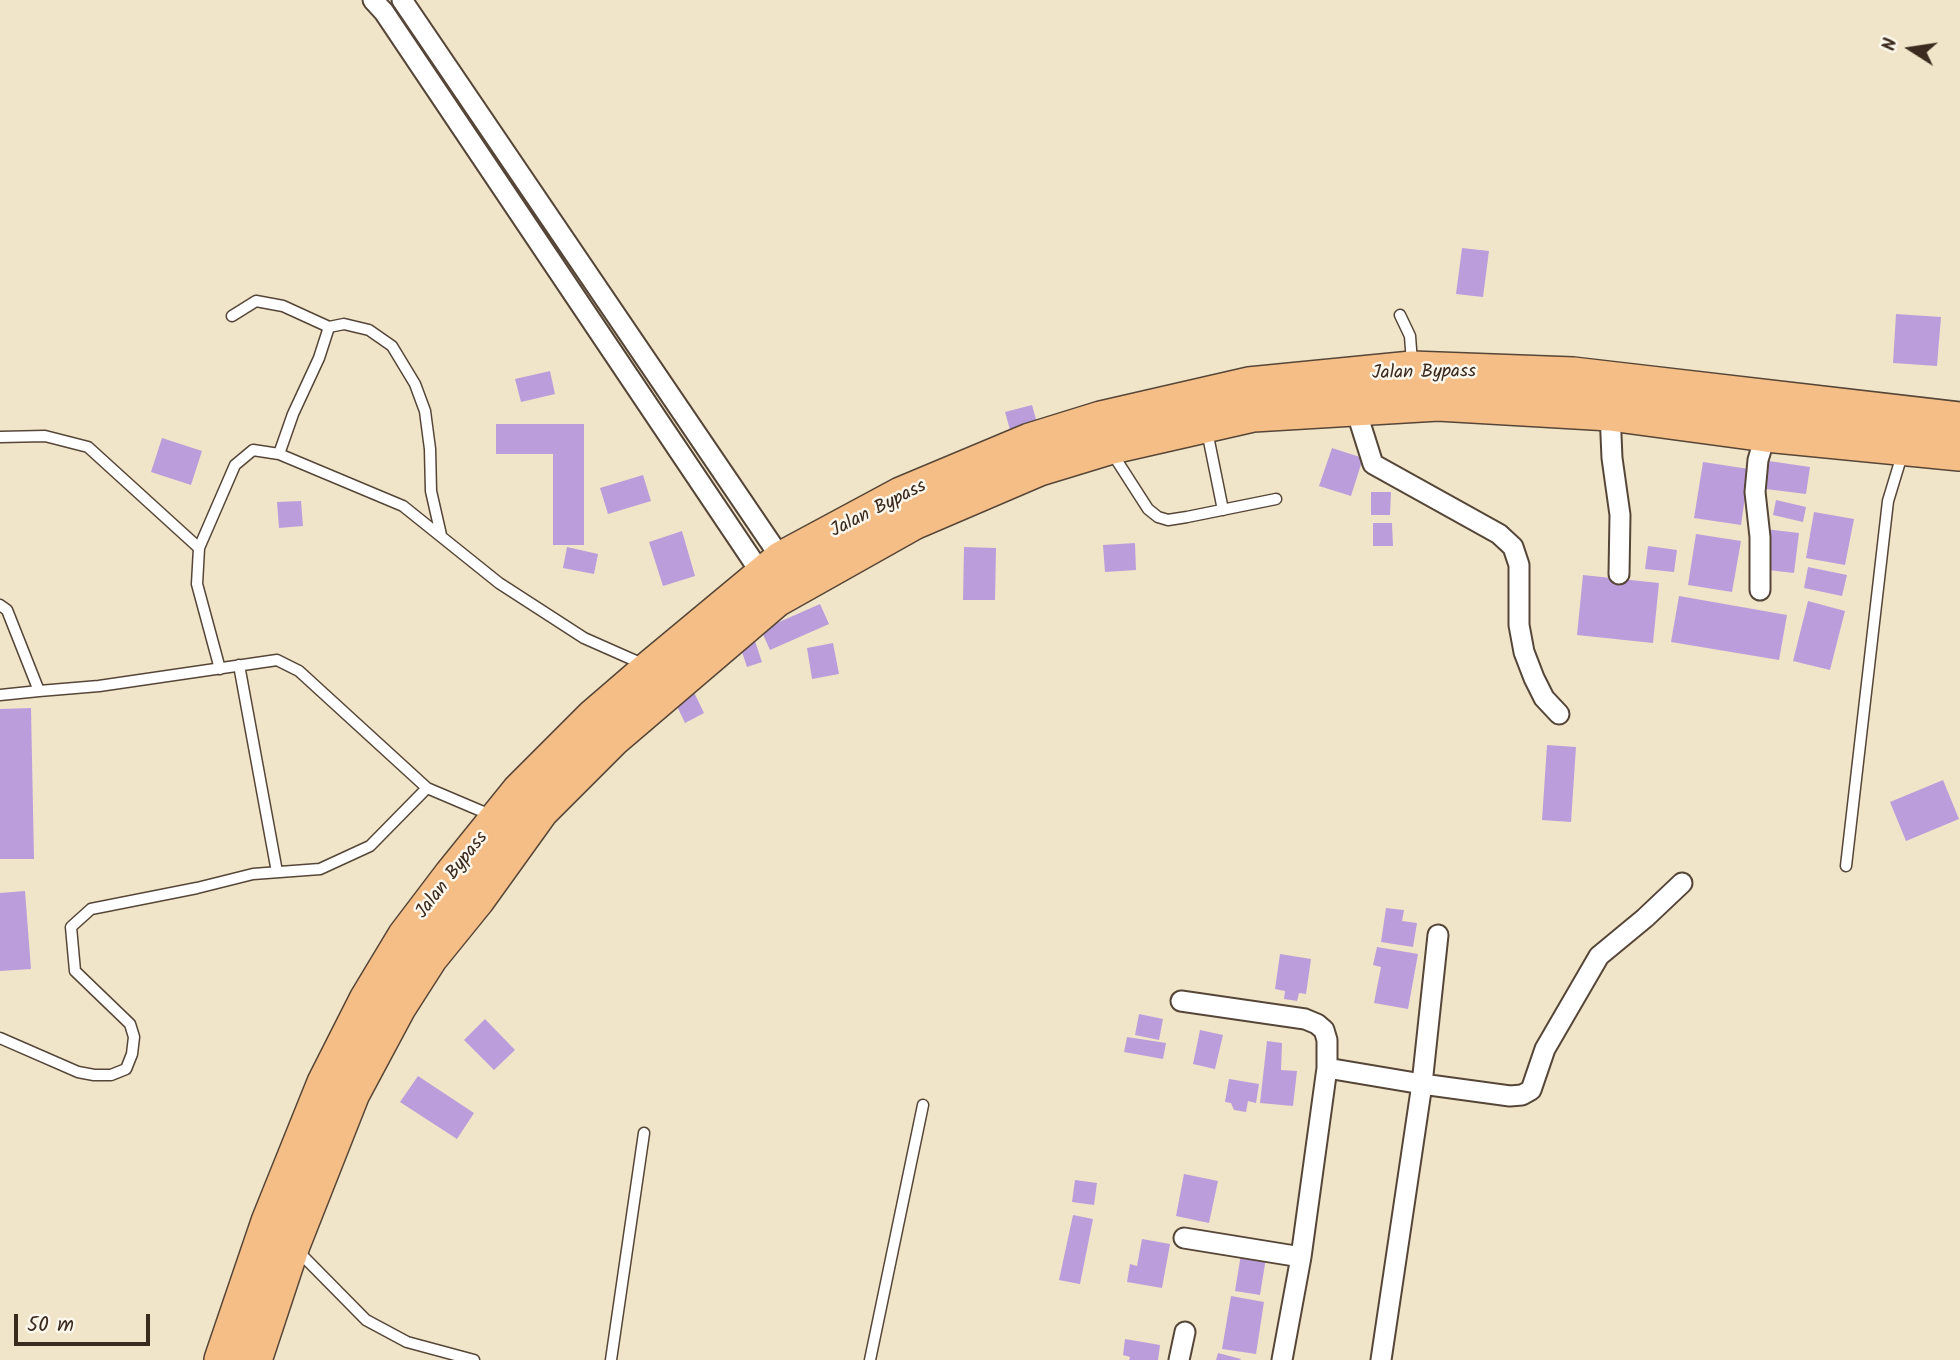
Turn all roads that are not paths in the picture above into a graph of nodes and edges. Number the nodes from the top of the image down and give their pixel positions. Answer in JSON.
{"nodes":[{"id":1,"x":373,"y":0,"type":"edge"},
{"id":2,"x":402,"y":0,"type":"edge"},
{"id":3,"x":1400,"y":315,"type":"dead end"},
{"id":4,"x":232,"y":316,"type":"dead end"},
{"id":5,"x":330,"y":327,"type":"junction"},
{"id":6,"x":1412,"y":370,"type":"junction"},
{"id":7,"x":1354,"y":407,"type":"junction"},
{"id":8,"x":1610,"y":412,"type":"junction"},
{"id":9,"x":1960,"y":421,"type":"edge"},
{"id":10,"x":1205,"y":424,"type":"junction"},
{"id":11,"x":1766,"y":433,"type":"junction"},
{"id":12,"x":0,"y":436,"type":"edge"},
{"id":13,"x":1108,"y":446,"type":"junction"},
{"id":14,"x":1904,"y":447,"type":"junction"},
{"id":15,"x":1960,"y":452,"type":"edge"},
{"id":16,"x":279,"y":454,"type":"junction"},
{"id":17,"x":1276,"y":499,"type":"dead end"},
{"id":18,"x":1223,"y":510,"type":"junction"},
{"id":19,"x":441,"y":536,"type":"junction"},
{"id":20,"x":199,"y":548,"type":"junction"},
{"id":21,"x":1619,"y":575,"type":"dead end"},
{"id":22,"x":780,"y":580,"type":"junction"},
{"id":23,"x":1760,"y":590,"type":"dead end"},
{"id":24,"x":0,"y":605,"type":"edge"},
{"id":25,"x":239,"y":665,"type":"junction"},
{"id":26,"x":652,"y":668,"type":"junction"},
{"id":27,"x":220,"y":669,"type":"junction"},
{"id":28,"x":39,"y":691,"type":"junction"},
{"id":29,"x":0,"y":695,"type":"edge"},
{"id":30,"x":1559,"y":714,"type":"dead end"},
{"id":31,"x":427,"y":788,"type":"junction"},
{"id":32,"x":499,"y":818,"type":"junction"},
{"id":33,"x":1846,"y":866,"type":"dead end"},
{"id":34,"x":276,"y":872,"type":"junction"},
{"id":35,"x":1682,"y":883,"type":"dead end"},
{"id":36,"x":1438,"y":935,"type":"dead end"},
{"id":37,"x":1181,"y":1001,"type":"dead end"},
{"id":38,"x":0,"y":1038,"type":"edge"},
{"id":39,"x":1327,"y":1068,"type":"junction"},
{"id":40,"x":1422,"y":1084,"type":"junction"},
{"id":41,"x":923,"y":1104,"type":"dead end"},
{"id":42,"x":644,"y":1133,"type":"dead end"},
{"id":43,"x":1184,"y":1238,"type":"dead end"},
{"id":44,"x":291,"y":1245,"type":"junction"},
{"id":45,"x":1301,"y":1257,"type":"junction"},
{"id":46,"x":1185,"y":1332,"type":"dead end"},
{"id":47,"x":223,"y":1360,"type":"edge"},
{"id":48,"x":253,"y":1360,"type":"edge"},
{"id":49,"x":474,"y":1360,"type":"edge"},
{"id":50,"x":611,"y":1360,"type":"edge"},
{"id":51,"x":870,"y":1360,"type":"edge"},
{"id":52,"x":1180,"y":1360,"type":"edge"},
{"id":53,"x":1282,"y":1360,"type":"edge"},
{"id":54,"x":1381,"y":1360,"type":"edge"}],
"edges":[{"from":1,"to":22,"type":"street"},
{"from":2,"to":22,"type":"street"},
{"from":3,"to":6,"type":"lane"},
{"from":4,"to":5,"type":"lane"},
{"from":5,"to":16,"type":"lane"},
{"from":5,"to":19,"type":"lane"},
{"from":6,"to":9,"type":"highway","name":"Jalan Bypass"},
{"from":6,"to":22,"type":"highway","name":"Jalan Bypass"},
{"from":7,"to":8,"type":"highway","name":"Jalan Bypass"},
{"from":7,"to":10,"type":"highway","name":"Jalan Bypass"},
{"from":7,"to":30,"type":"street"},
{"from":8,"to":11,"type":"highway","name":"Jalan Bypass"},
{"from":8,"to":21,"type":"street"},
{"from":10,"to":13,"type":"highway","name":"Jalan Bypass"},
{"from":10,"to":18,"type":"lane"},
{"from":11,"to":14,"type":"highway","name":"Jalan Bypass"},
{"from":11,"to":23,"type":"street"},
{"from":12,"to":20,"type":"lane"},
{"from":13,"to":18,"type":"lane"},
{"from":13,"to":22,"type":"highway","name":"Jalan Bypass"},
{"from":14,"to":15,"type":"highway","name":"Jalan Bypass"},
{"from":14,"to":33,"type":"lane"},
{"from":16,"to":19,"type":"lane"},
{"from":16,"to":20,"type":"lane"},
{"from":17,"to":18,"type":"lane"},
{"from":19,"to":26,"type":"lane"},
{"from":20,"to":27,"type":"lane"},
{"from":22,"to":26,"type":"highway","name":"Jalan Bypass"},
{"from":22,"to":44,"type":"highway","name":"Jalan Bypass"},
{"from":24,"to":28,"type":"lane"},
{"from":25,"to":27,"type":"lane"},
{"from":25,"to":31,"type":"lane"},
{"from":25,"to":34,"type":"lane"},
{"from":26,"to":32,"type":"highway","name":"Jalan Bypass"},
{"from":27,"to":28,"type":"lane"},
{"from":28,"to":29,"type":"lane"},
{"from":31,"to":32,"type":"lane"},
{"from":31,"to":34,"type":"lane"},
{"from":32,"to":47,"type":"highway","name":"Jalan Bypass"},
{"from":34,"to":38,"type":"lane"},
{"from":35,"to":40,"type":"street"},
{"from":36,"to":40,"type":"street"},
{"from":37,"to":39,"type":"street"},
{"from":39,"to":40,"type":"street"},
{"from":39,"to":45,"type":"street"},
{"from":40,"to":54,"type":"street"},
{"from":41,"to":51,"type":"lane"},
{"from":42,"to":50,"type":"lane"},
{"from":43,"to":45,"type":"street"},
{"from":44,"to":48,"type":"highway","name":"Jalan Bypass"},
{"from":44,"to":49,"type":"lane"},
{"from":45,"to":53,"type":"street"},
{"from":46,"to":52,"type":"street"}]}
